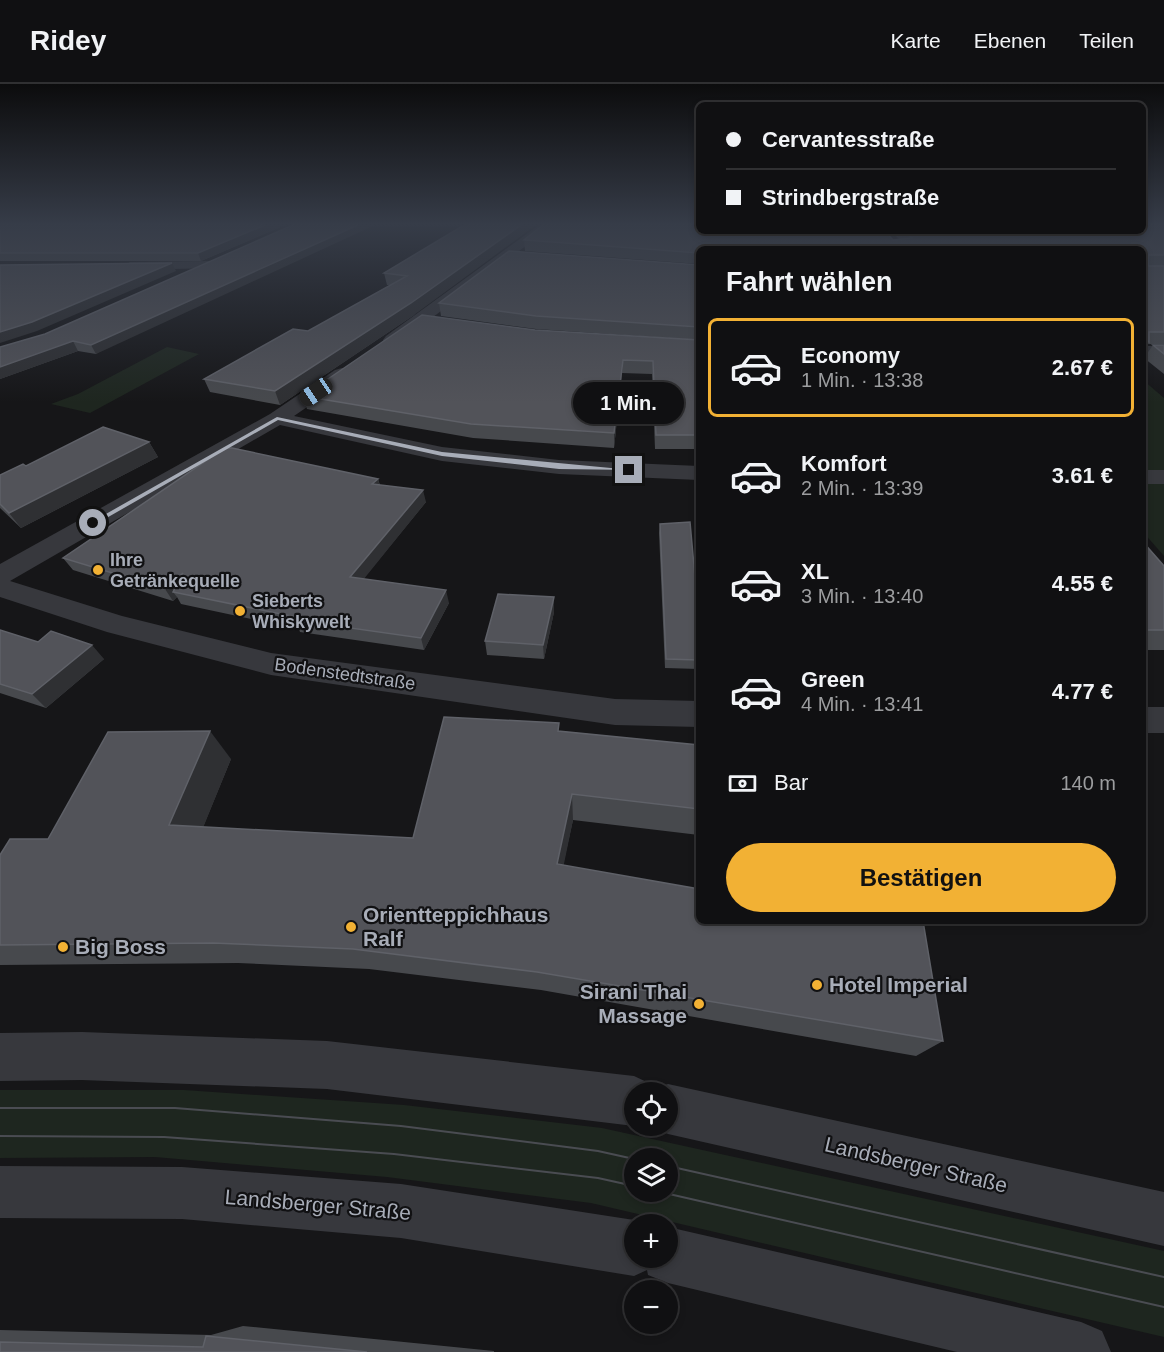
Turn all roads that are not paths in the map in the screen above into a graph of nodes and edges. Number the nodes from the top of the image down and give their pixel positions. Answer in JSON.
{"nodes":[{"id":1,"x":475,"y":284,"type":"edge"},
{"id":2,"x":421,"y":320,"type":"junction"},
{"id":3,"x":444,"y":323,"type":"edge"},
{"id":4,"x":1146,"y":351,"type":"edge"},
{"id":5,"x":1164,"y":351,"type":"edge"},
{"id":6,"x":375,"y":352,"type":"edge"},
{"id":7,"x":355,"y":365,"type":"edge"},
{"id":8,"x":277,"y":418,"type":"junction"},
{"id":9,"x":696,"y":473,"type":"edge"},
{"id":10,"x":1146,"y":477,"type":"edge"},
{"id":11,"x":1164,"y":477,"type":"edge"},
{"id":12,"x":0,"y":575,"type":"edge"},
{"id":13,"x":0,"y":587,"type":"edge"},
{"id":14,"x":696,"y":714,"type":"edge"},
{"id":15,"x":1146,"y":720,"type":"edge"},
{"id":16,"x":1164,"y":720,"type":"edge"},
{"id":17,"x":0,"y":1057,"type":"edge"},
{"id":18,"x":624,"y":1100,"type":"edge"},
{"id":19,"x":678,"y":1111,"type":"edge"},
{"id":20,"x":0,"y":1192,"type":"edge"},
{"id":21,"x":1164,"y":1219,"type":"edge"},
{"id":22,"x":624,"y":1246,"type":"edge"},
{"id":23,"x":678,"y":1257,"type":"edge"},
{"id":24,"x":1081,"y":1352,"type":"edge"}],
"edges":[{"from":1,"to":2,"type":"street"},
{"from":2,"to":3,"type":"street"},
{"from":2,"to":6,"type":"street"},
{"from":4,"to":5,"type":"street"},
{"from":7,"to":8,"type":"street"},
{"from":8,"to":9,"type":"street"},
{"from":8,"to":12,"type":"street"},
{"from":10,"to":11,"type":"street"},
{"from":13,"to":14,"type":"street","name":"Bodenstedtstraße"},
{"from":15,"to":16,"type":"street"},
{"from":17,"to":18,"type":"street"},
{"from":19,"to":21,"type":"street","name":"Landsberger Straße"},
{"from":20,"to":22,"type":"street","name":"Landsberger Straße"},
{"from":23,"to":24,"type":"street"}]}
